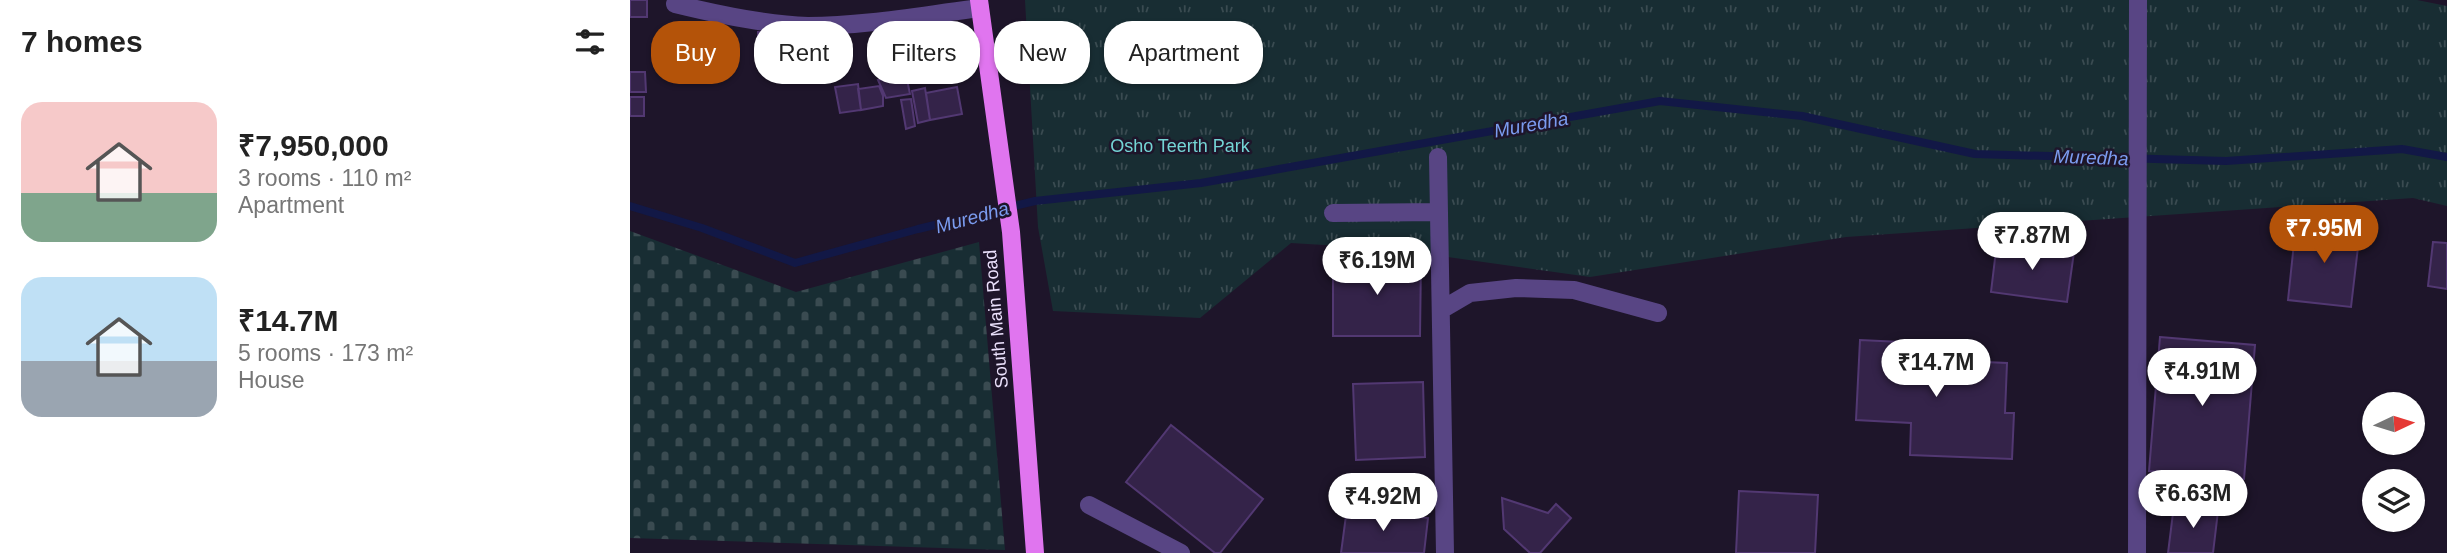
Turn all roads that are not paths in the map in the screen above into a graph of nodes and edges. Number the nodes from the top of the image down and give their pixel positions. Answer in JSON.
{"nodes":[{"id":1,"x":675,"y":4,"type":"dead end"},
{"id":2,"x":979,"y":4,"type":"edge"},
{"id":3,"x":2138,"y":4,"type":"edge"},
{"id":4,"x":1438,"y":157,"type":"dead end"},
{"id":5,"x":1439,"y":212,"type":"junction"},
{"id":6,"x":1333,"y":213,"type":"dead end"},
{"id":7,"x":1441,"y":310,"type":"junction"},
{"id":8,"x":1657,"y":313,"type":"dead end"},
{"id":9,"x":1089,"y":505,"type":"dead end"},
{"id":10,"x":1035,"y":553,"type":"edge"},
{"id":11,"x":1181,"y":553,"type":"edge"},
{"id":12,"x":1445,"y":553,"type":"edge"},
{"id":13,"x":2137,"y":553,"type":"edge"}],
"edges":[{"from":1,"to":2,"type":"street"},
{"from":2,"to":10,"type":"main road","name":"South Main Road"},
{"from":3,"to":13,"type":"street"},
{"from":4,"to":5,"type":"street"},
{"from":5,"to":6,"type":"street"},
{"from":5,"to":7,"type":"street"},
{"from":7,"to":8,"type":"street"},
{"from":7,"to":12,"type":"street"},
{"from":9,"to":11,"type":"street"}]}
